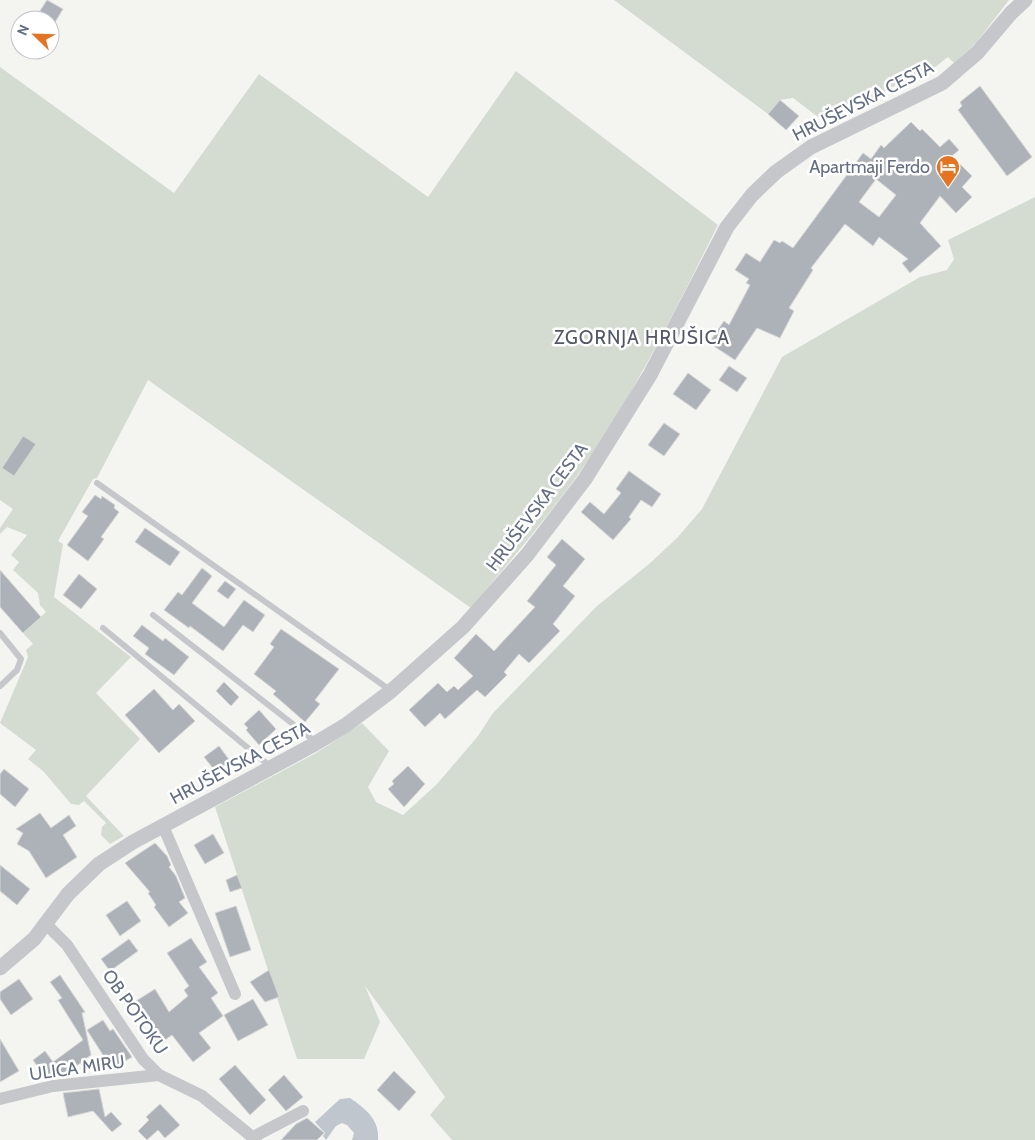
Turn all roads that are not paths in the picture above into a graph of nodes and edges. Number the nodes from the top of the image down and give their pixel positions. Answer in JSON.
{"nodes":[{"id":1,"x":1025,"y":0,"type":"edge"},
{"id":2,"x":97,"y":483,"type":"dead end"},
{"id":3,"x":153,"y":615,"type":"dead end"},
{"id":4,"x":103,"y":628,"type":"dead end"},
{"id":5,"x":0,"y":634,"type":"edge"},
{"id":6,"x":0,"y":686,"type":"edge"},
{"id":7,"x":392,"y":691,"type":"junction"},
{"id":8,"x":317,"y":743,"type":"junction"},
{"id":9,"x":272,"y":768,"type":"junction"},
{"id":10,"x":163,"y":826,"type":"junction"},
{"id":11,"x":47,"y":924,"type":"junction"},
{"id":12,"x":0,"y":968,"type":"edge"},
{"id":13,"x":235,"y":994,"type":"dead end"},
{"id":14,"x":159,"y":1075,"type":"junction"},
{"id":15,"x":0,"y":1099,"type":"edge"},
{"id":16,"x":303,"y":1111,"type":"dead end"},
{"id":17,"x":255,"y":1139,"type":"edge"}],
"edges":[{"from":1,"to":7,"type":"street","name":"HRUŠEVSKA CESTA"},
{"from":2,"to":7,"type":"lane"},
{"from":3,"to":8,"type":"lane"},
{"from":4,"to":9,"type":"lane"},
{"from":5,"to":6,"type":"lane"},
{"from":7,"to":8,"type":"street","name":"HRUŠEVSKA CESTA"},
{"from":8,"to":9,"type":"street","name":"HRUŠEVSKA CESTA"},
{"from":9,"to":10,"type":"street","name":"HRUŠEVSKA CESTA"},
{"from":10,"to":11,"type":"street","name":"HRUŠEVSKA CESTA"},
{"from":10,"to":13,"type":"street"},
{"from":11,"to":12,"type":"street","name":"HRUŠEVSKA CESTA"},
{"from":11,"to":14,"type":"street","name":"OB POTOKU"},
{"from":14,"to":15,"type":"street","name":"ULICA MIRU"},
{"from":14,"to":17,"type":"street","name":"OB POTOKU"},
{"from":16,"to":17,"type":"street"}]}
